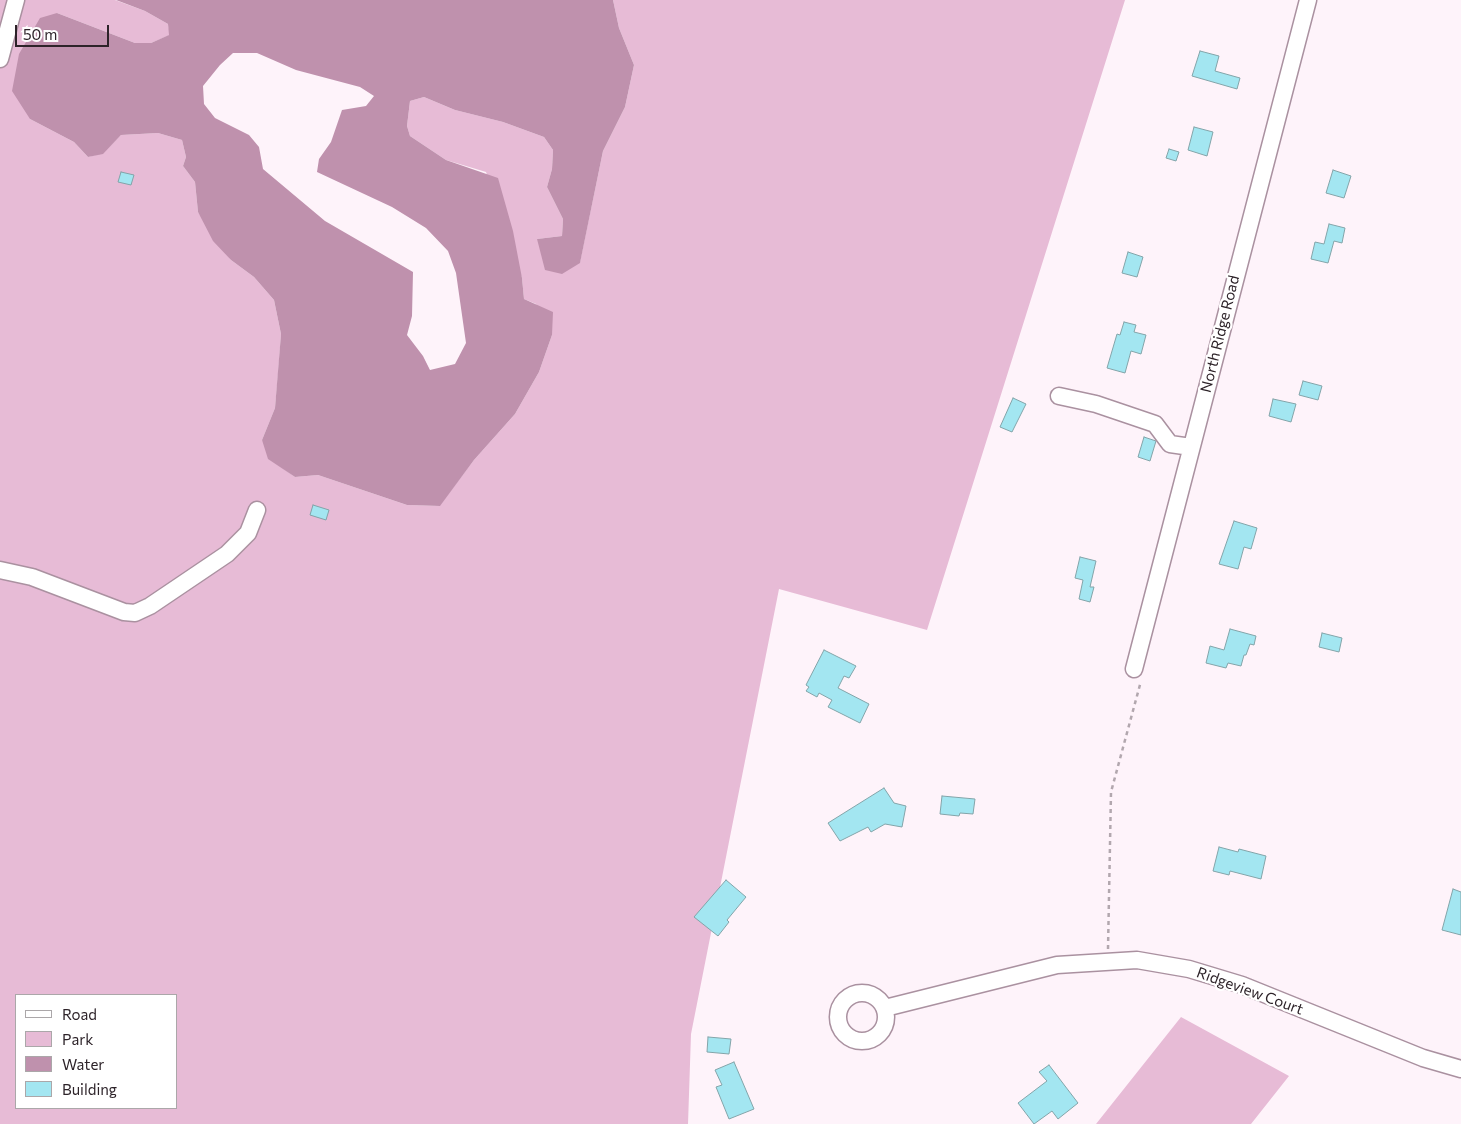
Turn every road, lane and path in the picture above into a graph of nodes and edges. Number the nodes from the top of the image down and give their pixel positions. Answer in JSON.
{"nodes":[{"id":1,"x":16,"y":0,"type":"edge"},
{"id":2,"x":1308,"y":0,"type":"edge"},
{"id":3,"x":0,"y":59,"type":"edge"},
{"id":4,"x":1059,"y":396,"type":"dead end"},
{"id":5,"x":1191,"y":447,"type":"junction"},
{"id":6,"x":257,"y":510,"type":"dead end"},
{"id":7,"x":0,"y":570,"type":"edge"},
{"id":8,"x":1134,"y":668,"type":"joint"},
{"id":9,"x":1108,"y":960,"type":"junction"},
{"id":10,"x":885,"y":1008,"type":"dead end"},
{"id":11,"x":1461,"y":1069,"type":"edge"}],
"edges":[{"from":1,"to":3,"type":"street"},
{"from":2,"to":5,"type":"street","name":"North Ridge Road"},
{"from":4,"to":5,"type":"street"},
{"from":5,"to":8,"type":"street","name":"North Ridge Road"},
{"from":6,"to":7,"type":"street"},
{"from":8,"to":9,"type":"path"},
{"from":9,"to":10,"type":"street","name":"Ridgeview Court"},
{"from":9,"to":11,"type":"street","name":"Ridgeview Court"}]}
